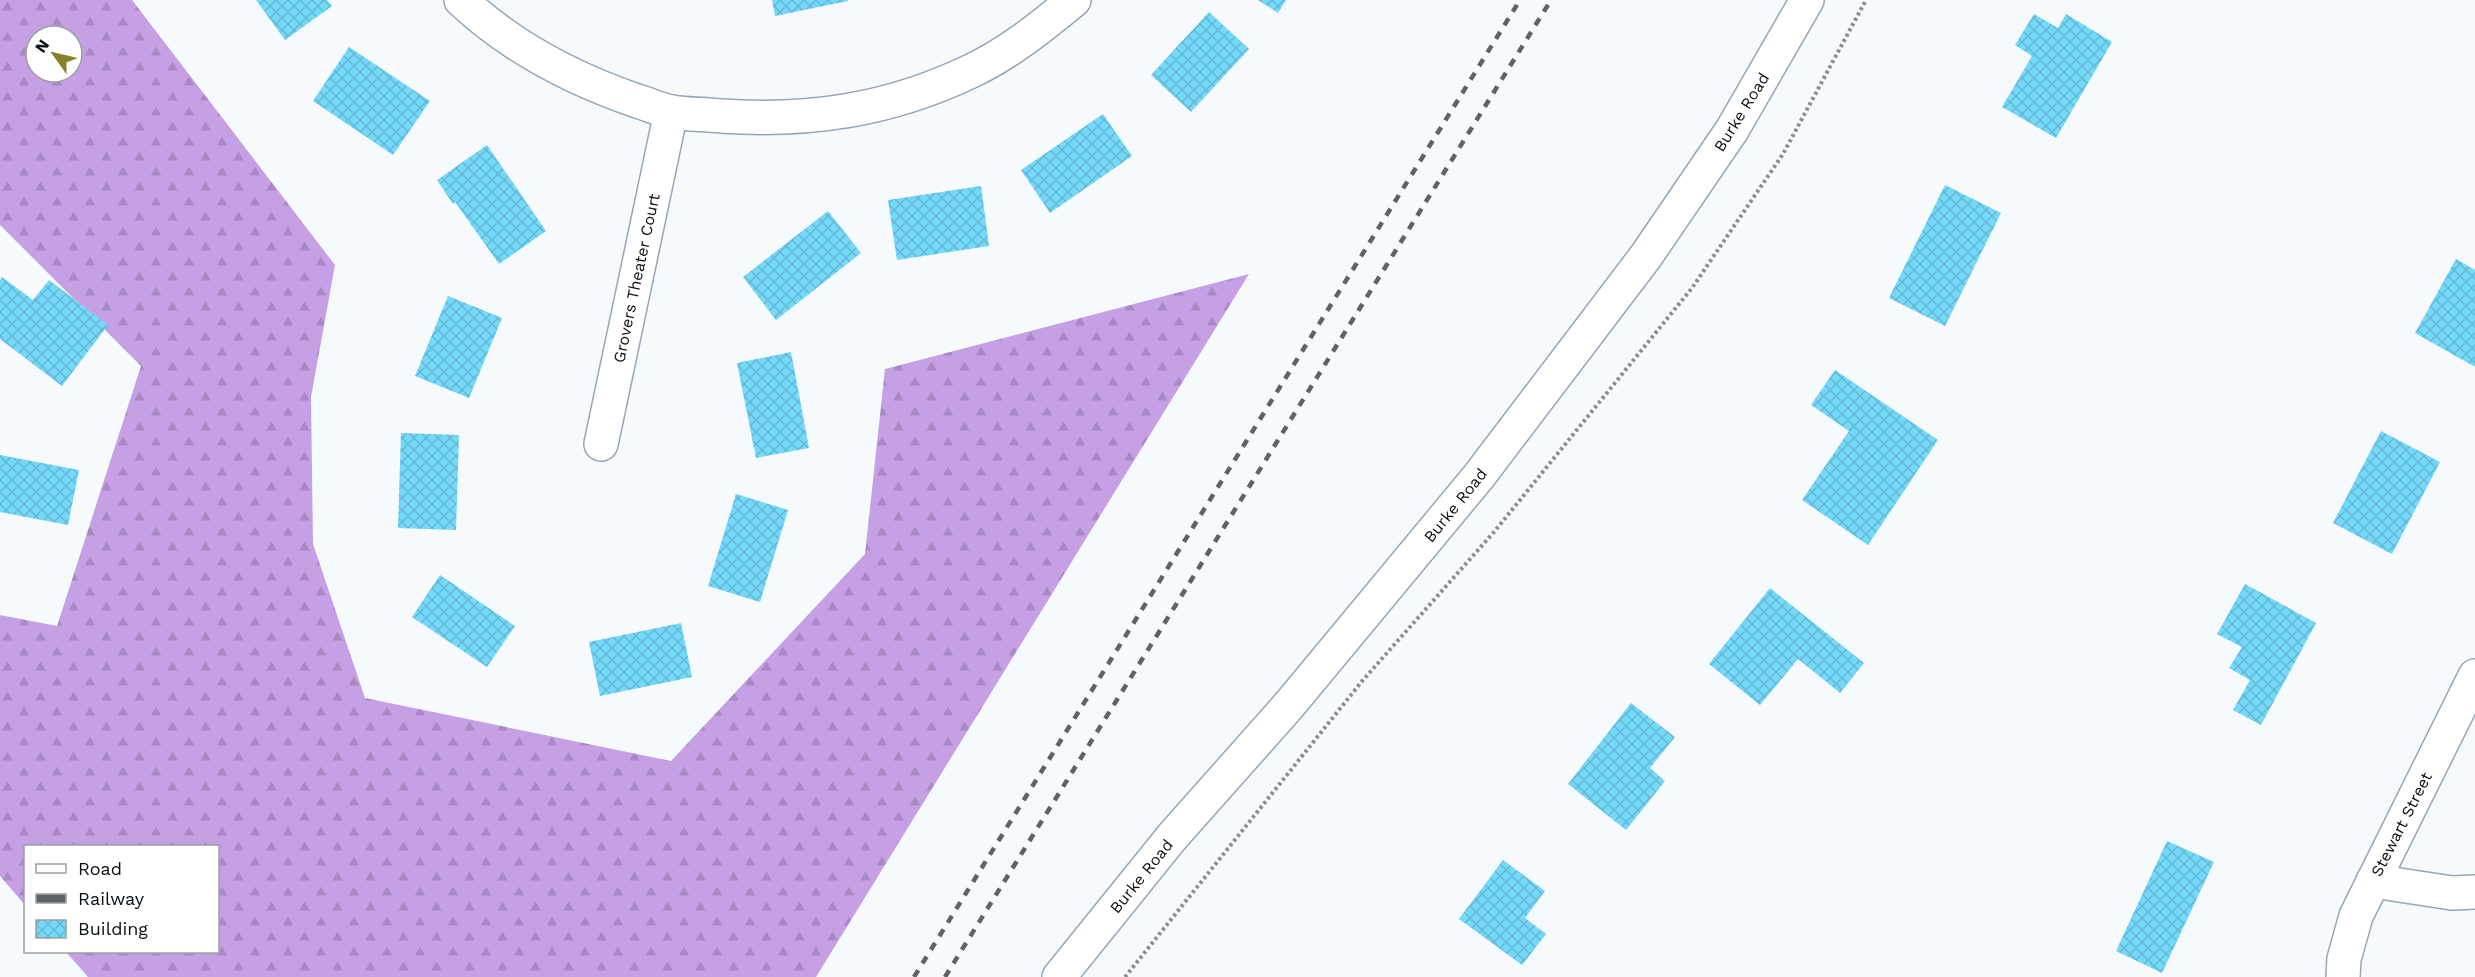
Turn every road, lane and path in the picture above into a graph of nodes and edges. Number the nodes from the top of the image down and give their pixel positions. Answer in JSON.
{"nodes":[{"id":1,"x":461,"y":0,"type":"edge"},
{"id":2,"x":1074,"y":0,"type":"edge"},
{"id":3,"x":1807,"y":0,"type":"edge"},
{"id":4,"x":671,"y":112,"type":"junction"},
{"id":5,"x":601,"y":444,"type":"dead end"},
{"id":6,"x":2475,"y":676,"type":"edge"},
{"id":7,"x":2373,"y":881,"type":"junction"},
{"id":8,"x":2475,"y":892,"type":"edge"},
{"id":9,"x":1059,"y":977,"type":"edge"},
{"id":10,"x":2343,"y":977,"type":"edge"}],
"edges":[{"from":1,"to":4,"type":"street"},
{"from":2,"to":4,"type":"street"},
{"from":3,"to":9,"type":"street","name":"Burke Road"},
{"from":4,"to":5,"type":"street","name":"Grovers Theater Court"},
{"from":6,"to":7,"type":"street","name":"Stewart Street"},
{"from":7,"to":8,"type":"street"},
{"from":7,"to":10,"type":"street","name":"Stewart Street"}]}
